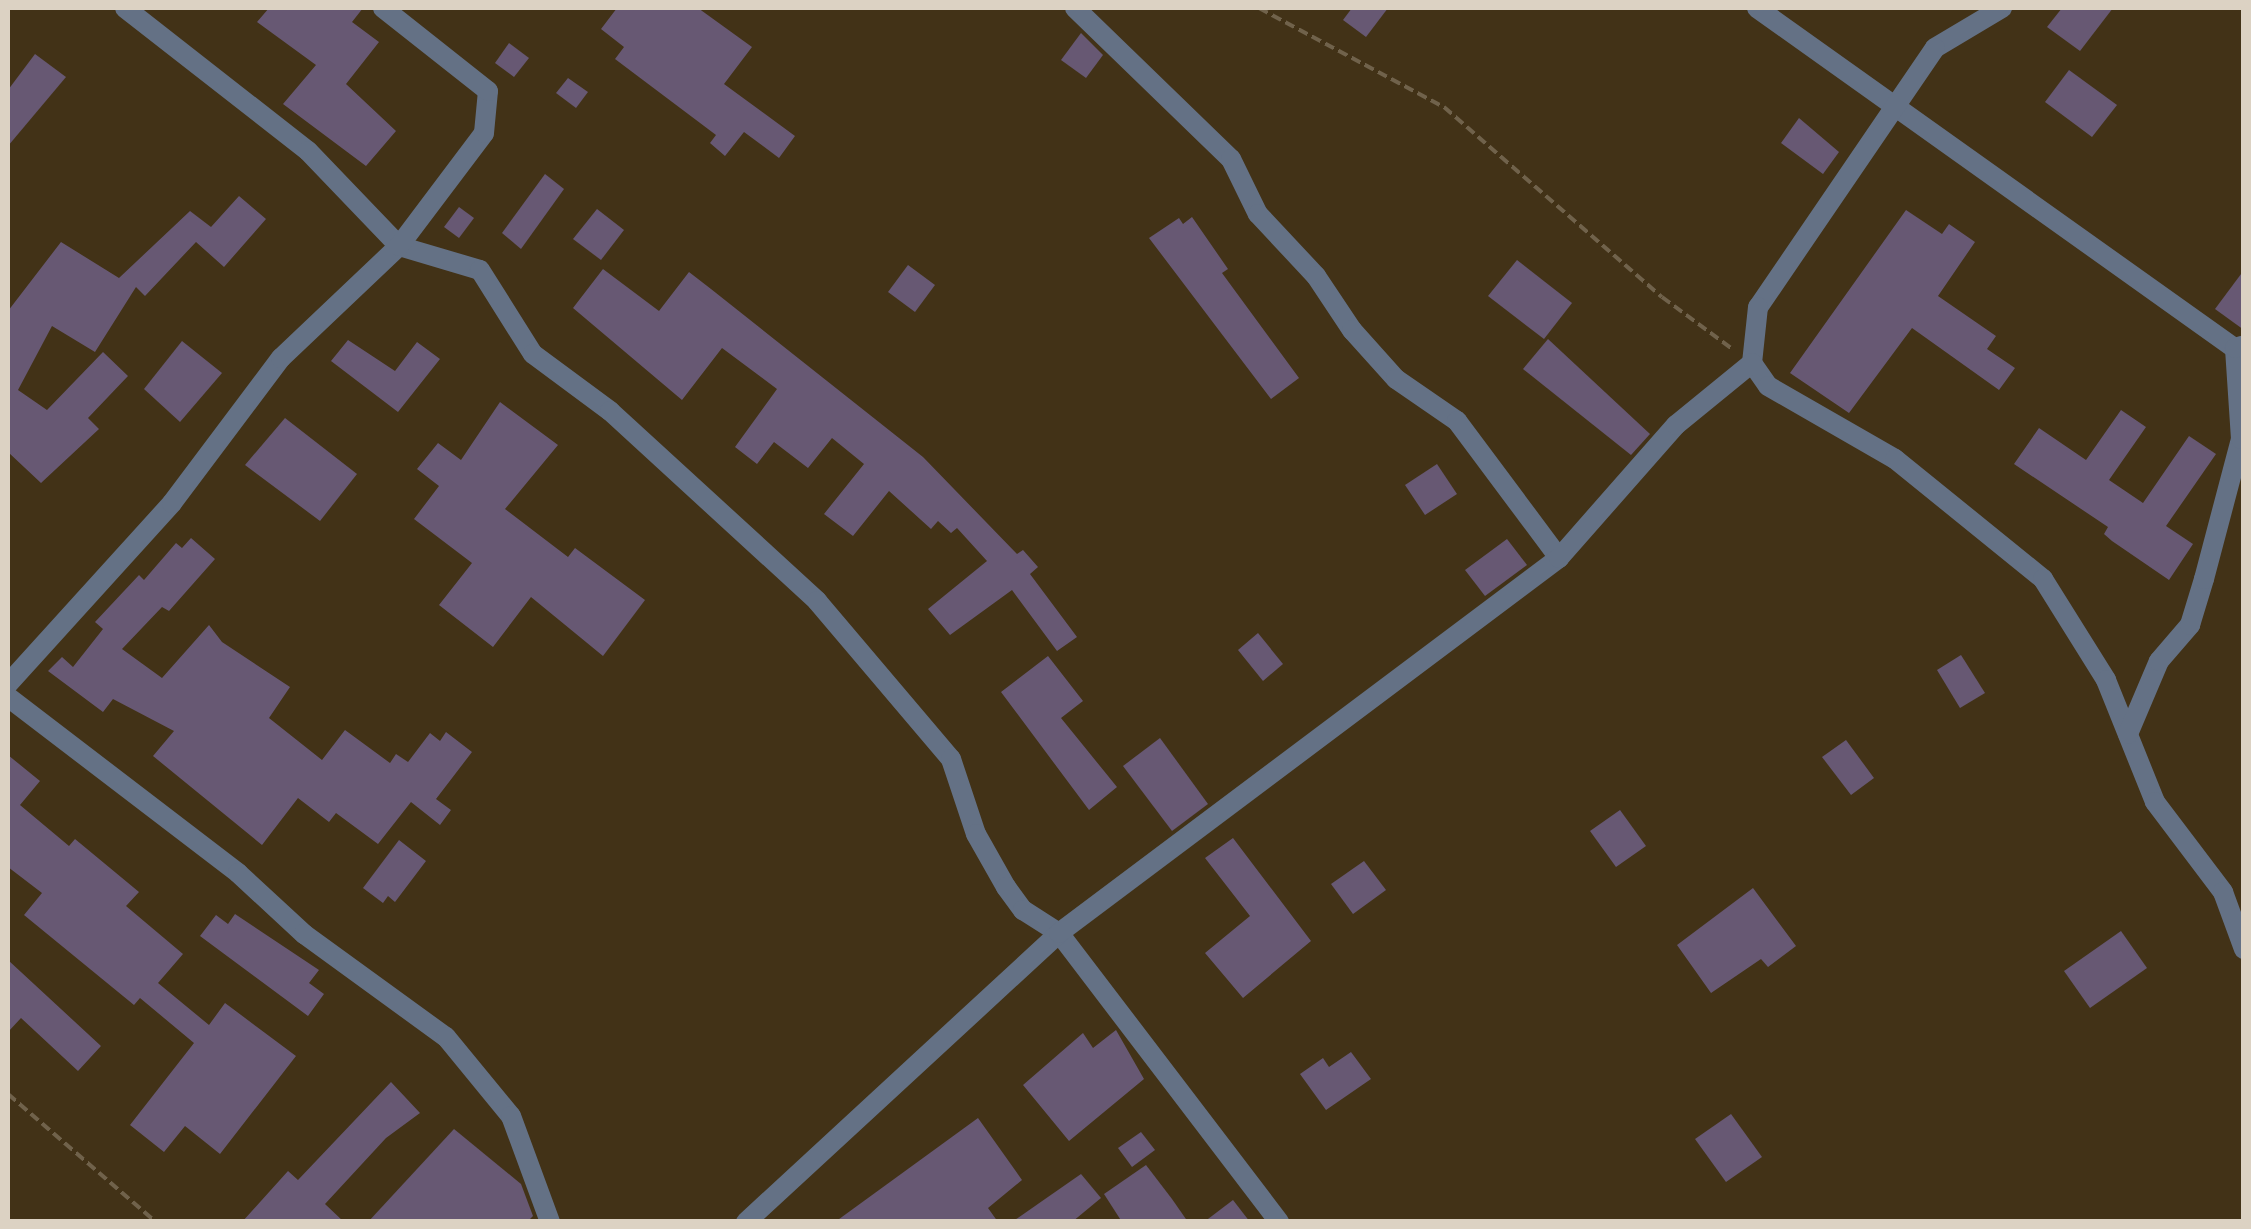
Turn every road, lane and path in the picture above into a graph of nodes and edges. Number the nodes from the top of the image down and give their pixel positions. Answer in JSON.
{"nodes":[{"id":1,"x":125,"y":8,"type":"edge"},
{"id":2,"x":383,"y":8,"type":"edge"},
{"id":3,"x":1075,"y":8,"type":"edge"},
{"id":4,"x":1259,"y":8,"type":"edge"},
{"id":5,"x":1756,"y":8,"type":"edge"},
{"id":6,"x":2002,"y":8,"type":"edge"},
{"id":7,"x":1893,"y":111,"type":"junction"},
{"id":8,"x":399,"y":246,"type":"junction"},
{"id":9,"x":2241,"y":349,"type":"edge"},
{"id":10,"x":1752,"y":363,"type":"junction"},
{"id":11,"x":1559,"y":558,"type":"junction"},
{"id":12,"x":8,"y":684,"type":"edge"},
{"id":13,"x":8,"y":696,"type":"edge"},
{"id":14,"x":2128,"y":734,"type":"junction"},
{"id":15,"x":2223,"y":892,"type":"junction"},
{"id":16,"x":2244,"y":908,"type":"edge"},
{"id":17,"x":1058,"y":933,"type":"junction"},
{"id":18,"x":2244,"y":949,"type":"edge"},
{"id":19,"x":8,"y":1094,"type":"edge"},
{"id":20,"x":156,"y":1222,"type":"edge"},
{"id":21,"x":550,"y":1222,"type":"edge"},
{"id":22,"x":746,"y":1222,"type":"edge"},
{"id":23,"x":1279,"y":1222,"type":"edge"}],
"edges":[{"from":1,"to":8,"type":"street"},
{"from":2,"to":8,"type":"street"},
{"from":3,"to":11,"type":"street"},
{"from":4,"to":10,"type":"path"},
{"from":5,"to":7,"type":"street"},
{"from":6,"to":7,"type":"street"},
{"from":7,"to":9,"type":"street"},
{"from":7,"to":10,"type":"street"},
{"from":8,"to":12,"type":"street"},
{"from":8,"to":17,"type":"street"},
{"from":9,"to":14,"type":"street"},
{"from":10,"to":11,"type":"street"},
{"from":10,"to":14,"type":"street"},
{"from":11,"to":17,"type":"street"},
{"from":13,"to":21,"type":"street"},
{"from":14,"to":15,"type":"street"},
{"from":15,"to":16,"type":"street"},
{"from":15,"to":18,"type":"street"},
{"from":17,"to":22,"type":"street"},
{"from":17,"to":23,"type":"street"},
{"from":19,"to":20,"type":"path"}]}
